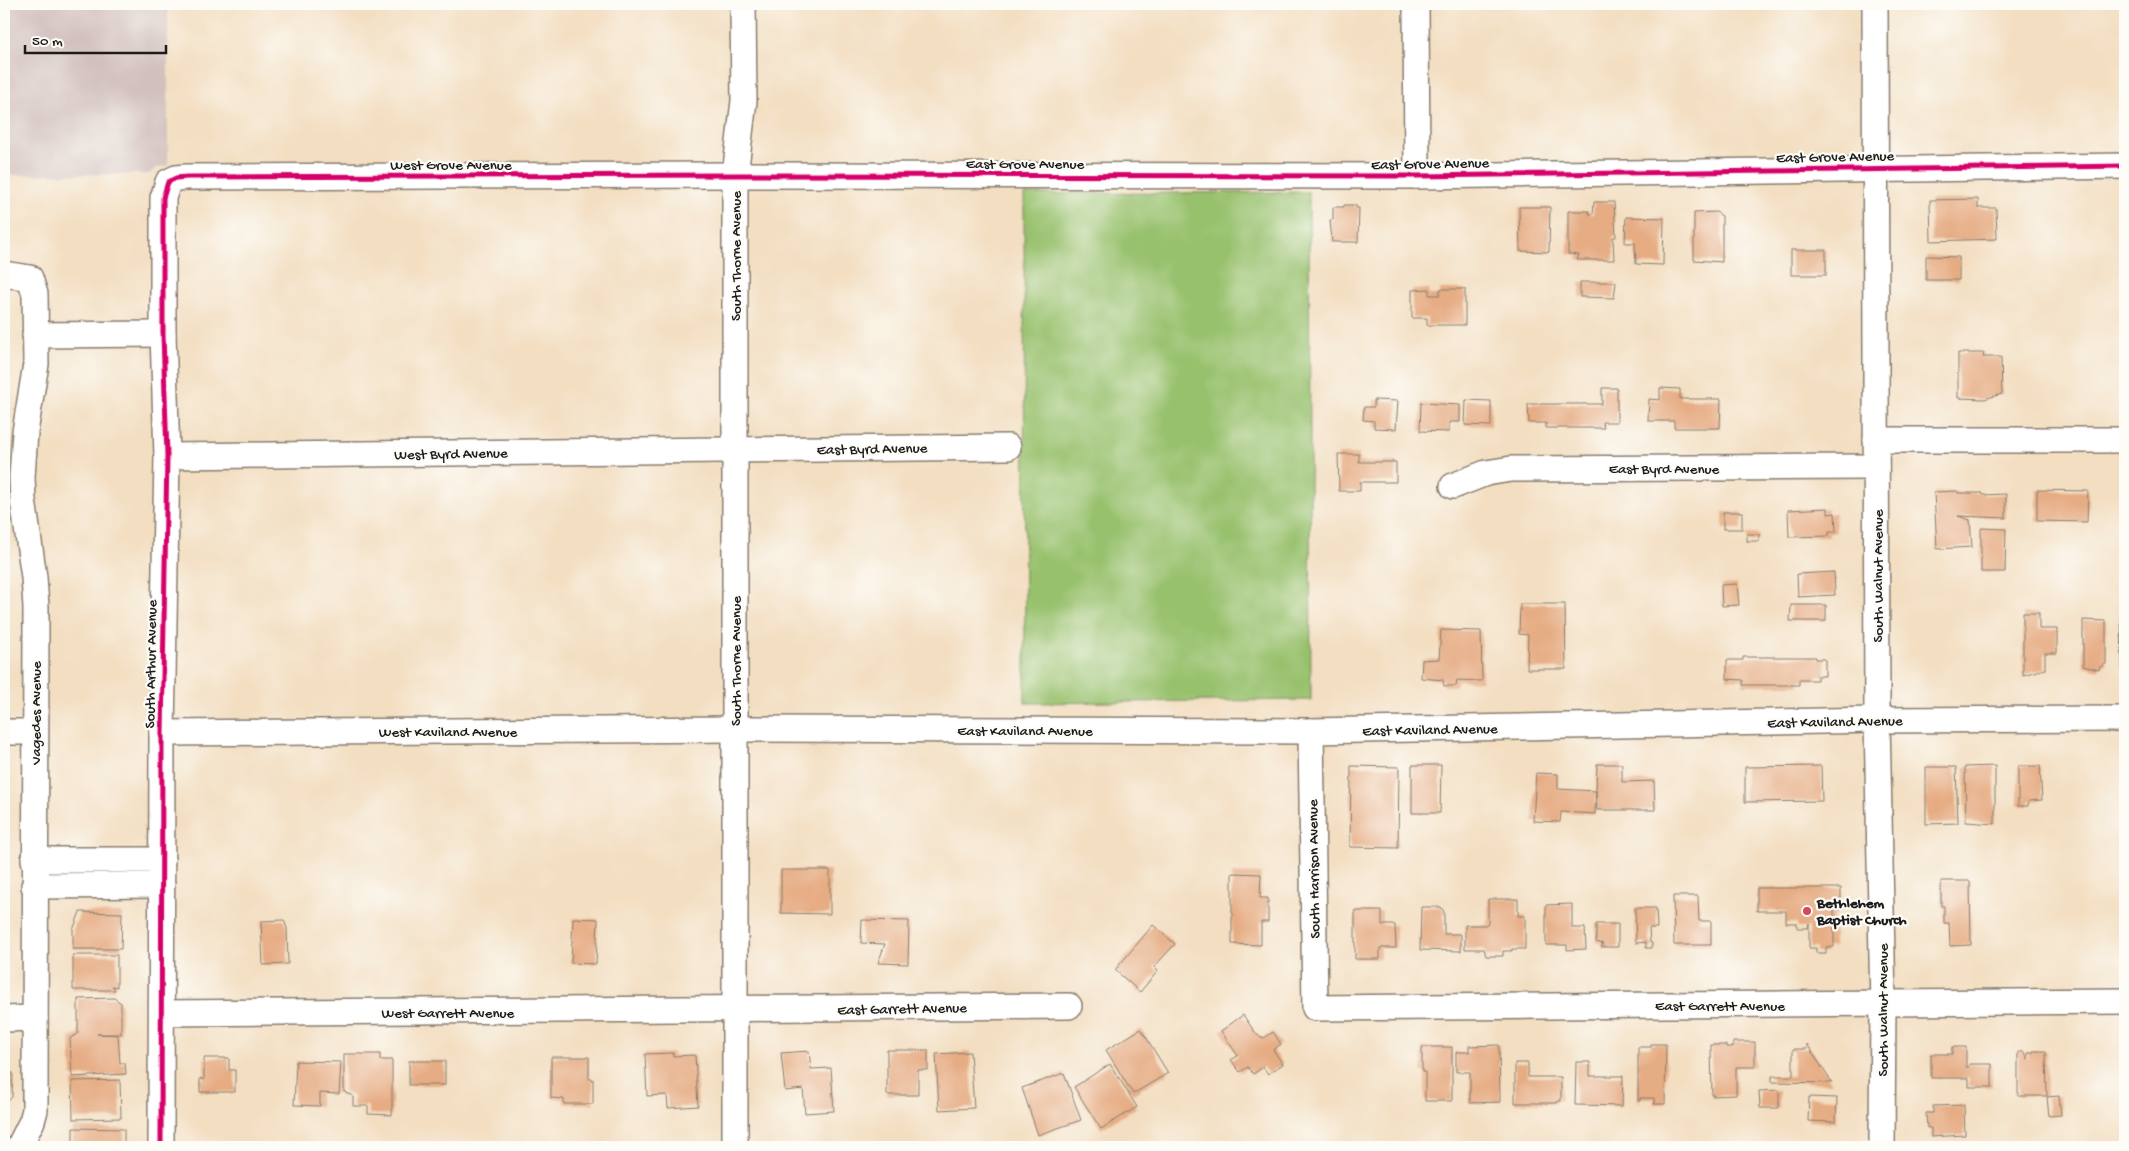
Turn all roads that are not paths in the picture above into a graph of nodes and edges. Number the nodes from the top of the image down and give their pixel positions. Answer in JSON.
{"nodes":[{"id":1,"x":743,"y":4,"type":"edge"},
{"id":2,"x":1416,"y":4,"type":"edge"},
{"id":3,"x":1875,"y":4,"type":"edge"},
{"id":4,"x":2125,"y":166,"type":"edge"},
{"id":5,"x":1875,"y":168,"type":"junction"},
{"id":6,"x":735,"y":175,"type":"junction"},
{"id":7,"x":1417,"y":176,"type":"junction"},
{"id":8,"x":168,"y":182,"type":"joint"},
{"id":9,"x":4,"y":274,"type":"edge"},
{"id":10,"x":163,"y":334,"type":"junction"},
{"id":11,"x":35,"y":335,"type":"junction"},
{"id":12,"x":1876,"y":440,"type":"junction"},
{"id":13,"x":2125,"y":440,"type":"edge"},
{"id":14,"x":1008,"y":447,"type":"dead end"},
{"id":15,"x":735,"y":449,"type":"junction"},
{"id":16,"x":167,"y":456,"type":"junction"},
{"id":17,"x":1876,"y":467,"type":"junction"},
{"id":18,"x":1453,"y":486,"type":"dead end"},
{"id":19,"x":1877,"y":720,"type":"junction"},
{"id":20,"x":2125,"y":720,"type":"edge"},
{"id":21,"x":735,"y":729,"type":"junction"},
{"id":22,"x":1311,"y":731,"type":"junction"},
{"id":23,"x":4,"y":732,"type":"edge"},
{"id":24,"x":35,"y":732,"type":"junction"},
{"id":25,"x":162,"y":733,"type":"junction"},
{"id":26,"x":34,"y":860,"type":"junction"},
{"id":27,"x":162,"y":860,"type":"junction"},
{"id":28,"x":162,"y":885,"type":"junction"},
{"id":29,"x":34,"y":886,"type":"junction"},
{"id":30,"x":2125,"y":1001,"type":"edge"},
{"id":31,"x":1882,"y":1004,"type":"junction"},
{"id":32,"x":1069,"y":1006,"type":"dead end"},
{"id":33,"x":1315,"y":1008,"type":"joint"},
{"id":34,"x":735,"y":1010,"type":"junction"},
{"id":35,"x":162,"y":1014,"type":"junction"},
{"id":36,"x":4,"y":1018,"type":"edge"},
{"id":37,"x":35,"y":1018,"type":"junction"},
{"id":38,"x":19,"y":1147,"type":"edge"},
{"id":39,"x":162,"y":1147,"type":"edge"},
{"id":40,"x":735,"y":1147,"type":"edge"},
{"id":41,"x":1882,"y":1147,"type":"edge"}],
"edges":[{"from":1,"to":6,"type":"street","name":"South Thorne Avenue"},
{"from":2,"to":7,"type":"street"},
{"from":3,"to":5,"type":"street","name":"South Walnut Avenue"},
{"from":4,"to":5,"type":"street","name":"East Grove Avenue"},
{"from":5,"to":7,"type":"street","name":"East Grove Avenue"},
{"from":5,"to":12,"type":"street","name":"South Walnut Avenue"},
{"from":6,"to":7,"type":"street","name":"East Grove Avenue"},
{"from":6,"to":8,"type":"street","name":"West Grove Avenue"},
{"from":6,"to":15,"type":"street","name":"South Thorne Avenue"},
{"from":8,"to":10,"type":"street","name":"South Arthur Avenue"},
{"from":9,"to":11,"type":"street","name":"Vagedes Avenue"},
{"from":10,"to":11,"type":"street"},
{"from":10,"to":16,"type":"street","name":"South Arthur Avenue"},
{"from":11,"to":24,"type":"street","name":"Vagedes Avenue"},
{"from":12,"to":13,"type":"street"},
{"from":12,"to":17,"type":"street","name":"South Walnut Avenue"},
{"from":14,"to":15,"type":"street","name":"East Byrd Avenue"},
{"from":15,"to":16,"type":"street","name":"West Byrd Avenue"},
{"from":15,"to":21,"type":"street","name":"South Thorne Avenue"},
{"from":16,"to":25,"type":"street","name":"South Arthur Avenue"},
{"from":17,"to":18,"type":"street","name":"East Byrd Avenue"},
{"from":17,"to":19,"type":"street","name":"South Walnut Avenue"},
{"from":19,"to":20,"type":"street","name":"East Kaviland Avenue"},
{"from":19,"to":22,"type":"street","name":"East Kaviland Avenue"},
{"from":19,"to":31,"type":"street","name":"South Walnut Avenue"},
{"from":21,"to":22,"type":"street","name":"East Kaviland Avenue"},
{"from":21,"to":25,"type":"street","name":"West Kaviland Avenue"},
{"from":21,"to":34,"type":"street","name":"South Thorne Avenue"},
{"from":22,"to":33,"type":"street","name":"South Harrison Avenue"},
{"from":23,"to":24,"type":"street"},
{"from":24,"to":26,"type":"street","name":"Vagedes Avenue"},
{"from":25,"to":27,"type":"street","name":"South Arthur Avenue"},
{"from":26,"to":27,"type":"street"},
{"from":26,"to":29,"type":"street","name":"Vagedes Avenue"},
{"from":27,"to":28,"type":"street","name":"South Arthur Avenue"},
{"from":28,"to":29,"type":"street"},
{"from":28,"to":35,"type":"street","name":"South Arthur Avenue"},
{"from":29,"to":37,"type":"street","name":"Vagedes Avenue"},
{"from":30,"to":31,"type":"street","name":"East Garrett Avenue"},
{"from":31,"to":33,"type":"street","name":"East Garrett Avenue"},
{"from":31,"to":41,"type":"street","name":"South Walnut Avenue"},
{"from":32,"to":34,"type":"street","name":"East Garrett Avenue"},
{"from":34,"to":35,"type":"street","name":"West Garrett Avenue"},
{"from":34,"to":40,"type":"street","name":"South Thorne Avenue"},
{"from":35,"to":39,"type":"street","name":"South Arthur Avenue"},
{"from":36,"to":37,"type":"street"},
{"from":37,"to":38,"type":"street","name":"Vagedes Avenue"}]}
